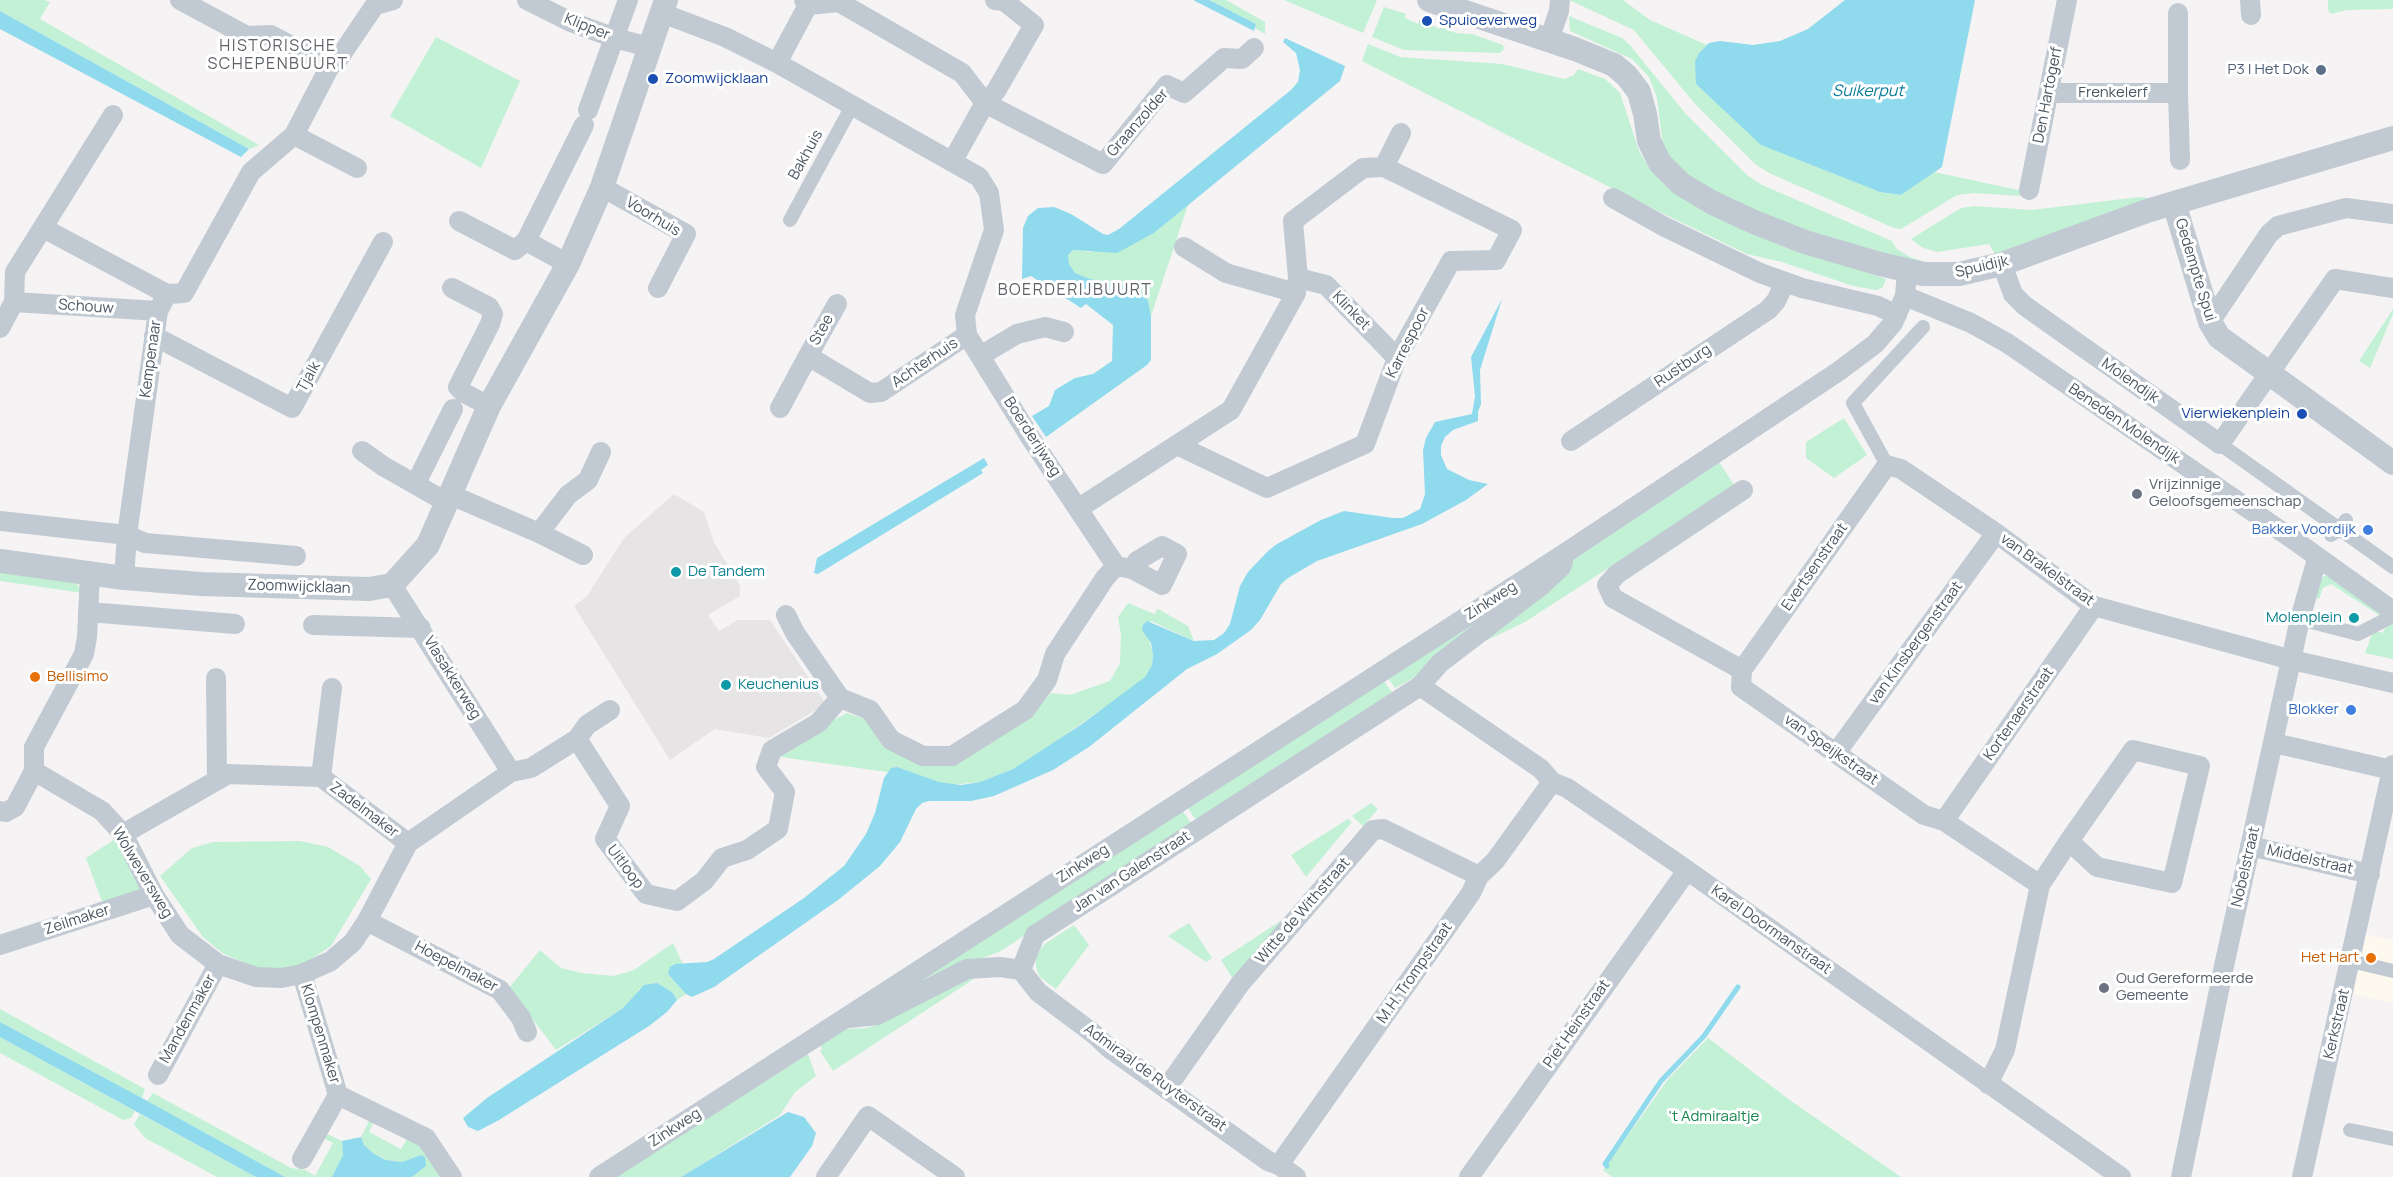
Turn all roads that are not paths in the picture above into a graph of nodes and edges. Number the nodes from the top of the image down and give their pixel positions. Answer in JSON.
{"nodes":[{"id":1,"x":180,"y":0,"type":"edge"},
{"id":2,"x":393,"y":0,"type":"edge"},
{"id":3,"x":527,"y":0,"type":"edge"},
{"id":4,"x":628,"y":0,"type":"edge"},
{"id":5,"x":995,"y":0,"type":"edge"},
{"id":6,"x":1429,"y":0,"type":"edge"},
{"id":7,"x":1560,"y":0,"type":"edge"},
{"id":8,"x":2067,"y":0,"type":"edge"},
{"id":9,"x":806,"y":2,"type":"edge"},
{"id":10,"x":664,"y":6,"type":"edge"},
{"id":11,"x":2178,"y":13,"type":"dead end"},
{"id":12,"x":615,"y":38,"type":"junction"},
{"id":13,"x":1550,"y":40,"type":"junction"},
{"id":14,"x":649,"y":47,"type":"junction"},
{"id":15,"x":1254,"y":48,"type":"dead end"},
{"id":16,"x":777,"y":63,"type":"junction"},
{"id":17,"x":330,"y":66,"type":"junction"},
{"id":18,"x":2049,"y":93,"type":"junction"},
{"id":19,"x":2178,"y":93,"type":"junction"},
{"id":20,"x":985,"y":103,"type":"junction"},
{"id":21,"x":852,"y":106,"type":"junction"},
{"id":22,"x":113,"y":115,"type":"dead end"},
{"id":23,"x":1401,"y":133,"type":"dead end"},
{"id":24,"x":294,"y":135,"type":"junction"},
{"id":25,"x":2393,"y":138,"type":"edge"},
{"id":26,"x":2180,"y":160,"type":"dead end"},
{"id":27,"x":952,"y":162,"type":"junction"},
{"id":28,"x":1384,"y":167,"type":"junction"},
{"id":29,"x":357,"y":168,"type":"dead end"},
{"id":30,"x":602,"y":187,"type":"junction"},
{"id":31,"x":2029,"y":190,"type":"dead end"},
{"id":32,"x":1613,"y":198,"type":"dead end"},
{"id":33,"x":2174,"y":203,"type":"junction"},
{"id":34,"x":2393,"y":214,"type":"edge"},
{"id":35,"x":459,"y":220,"type":"dead end"},
{"id":36,"x":790,"y":220,"type":"dead end"},
{"id":37,"x":43,"y":228,"type":"junction"},
{"id":38,"x":526,"y":241,"type":"junction"},
{"id":39,"x":383,"y":242,"type":"dead end"},
{"id":40,"x":1184,"y":247,"type":"dead end"},
{"id":41,"x":568,"y":264,"type":"junction"},
{"id":42,"x":1907,"y":271,"type":"junction"},
{"id":43,"x":2005,"y":273,"type":"junction"},
{"id":44,"x":1785,"y":282,"type":"junction"},
{"id":45,"x":1297,"y":285,"type":"junction"},
{"id":46,"x":452,"y":288,"type":"dead end"},
{"id":47,"x":658,"y":288,"type":"dead end"},
{"id":48,"x":2393,"y":288,"type":"edge"},
{"id":49,"x":1905,"y":296,"type":"junction"},
{"id":50,"x":14,"y":302,"type":"junction"},
{"id":51,"x":163,"y":302,"type":"junction"},
{"id":52,"x":837,"y":304,"type":"dead end"},
{"id":53,"x":1897,"y":315,"type":"junction"},
{"id":54,"x":2210,"y":322,"type":"junction"},
{"id":55,"x":1923,"y":327,"type":"dead end"},
{"id":56,"x":0,"y":328,"type":"edge"},
{"id":57,"x":1064,"y":332,"type":"dead end"},
{"id":58,"x":967,"y":335,"type":"junction"},
{"id":59,"x":154,"y":336,"type":"junction"},
{"id":60,"x":808,"y":356,"type":"junction"},
{"id":61,"x":980,"y":356,"type":"junction"},
{"id":62,"x":1397,"y":358,"type":"junction"},
{"id":63,"x":2269,"y":374,"type":"junction"},
{"id":64,"x":489,"y":406,"type":"junction"},
{"id":65,"x":780,"y":408,"type":"dead end"},
{"id":66,"x":453,"y":409,"type":"dead end"},
{"id":67,"x":1571,"y":441,"type":"dead end"},
{"id":68,"x":2220,"y":444,"type":"junction"},
{"id":69,"x":1179,"y":446,"type":"junction"},
{"id":70,"x":362,"y":451,"type":"dead end"},
{"id":71,"x":601,"y":452,"type":"dead end"},
{"id":72,"x":2393,"y":463,"type":"edge"},
{"id":73,"x":1887,"y":465,"type":"junction"},
{"id":74,"x":416,"y":483,"type":"junction"},
{"id":75,"x":1743,"y":490,"type":"dead end"},
{"id":76,"x":450,"y":499,"type":"junction"},
{"id":77,"x":1079,"y":508,"type":"junction"},
{"id":78,"x":0,"y":521,"type":"edge"},
{"id":79,"x":539,"y":533,"type":"junction"},
{"id":80,"x":1996,"y":533,"type":"junction"},
{"id":81,"x":127,"y":535,"type":"junction"},
{"id":82,"x":1567,"y":552,"type":"junction"},
{"id":83,"x":583,"y":555,"type":"dead end"},
{"id":84,"x":296,"y":556,"type":"dead end"},
{"id":85,"x":2317,"y":559,"type":"junction"},
{"id":86,"x":0,"y":561,"type":"edge"},
{"id":87,"x":2393,"y":567,"type":"edge"},
{"id":88,"x":90,"y":574,"type":"junction"},
{"id":89,"x":124,"y":578,"type":"junction"},
{"id":90,"x":392,"y":585,"type":"junction"},
{"id":91,"x":2094,"y":606,"type":"junction"},
{"id":92,"x":2393,"y":611,"type":"edge"},
{"id":93,"x":89,"y":612,"type":"junction"},
{"id":94,"x":786,"y":615,"type":"dead end"},
{"id":95,"x":2393,"y":616,"type":"edge"},
{"id":96,"x":2300,"y":619,"type":"junction"},
{"id":97,"x":235,"y":624,"type":"dead end"},
{"id":98,"x":313,"y":625,"type":"dead end"},
{"id":99,"x":421,"y":628,"type":"junction"},
{"id":100,"x":2292,"y":660,"type":"junction"},
{"id":101,"x":1742,"y":670,"type":"junction"},
{"id":102,"x":216,"y":678,"type":"dead end"},
{"id":103,"x":2393,"y":683,"type":"edge"},
{"id":104,"x":1420,"y":686,"type":"junction"},
{"id":105,"x":332,"y":688,"type":"dead end"},
{"id":106,"x":840,"y":698,"type":"junction"},
{"id":107,"x":610,"y":710,"type":"dead end"},
{"id":108,"x":577,"y":740,"type":"junction"},
{"id":109,"x":2274,"y":743,"type":"junction"},
{"id":110,"x":1836,"y":753,"type":"junction"},
{"id":111,"x":2388,"y":767,"type":"edge"},
{"id":112,"x":34,"y":771,"type":"junction"},
{"id":113,"x":511,"y":772,"type":"junction"},
{"id":114,"x":321,"y":777,"type":"junction"},
{"id":115,"x":217,"y":780,"type":"junction"},
{"id":116,"x":1552,"y":782,"type":"junction"},
{"id":117,"x":0,"y":811,"type":"edge"},
{"id":118,"x":1944,"y":821,"type":"junction"},
{"id":119,"x":123,"y":834,"type":"junction"},
{"id":120,"x":2069,"y":841,"type":"junction"},
{"id":121,"x":408,"y":843,"type":"junction"},
{"id":122,"x":2250,"y":846,"type":"junction"},
{"id":123,"x":1686,"y":872,"type":"junction"},
{"id":124,"x":2370,"y":874,"type":"junction"},
{"id":125,"x":1479,"y":876,"type":"junction"},
{"id":126,"x":2040,"y":885,"type":"junction"},
{"id":127,"x":154,"y":895,"type":"junction"},
{"id":128,"x":367,"y":921,"type":"junction"},
{"id":129,"x":0,"y":945,"type":"edge"},
{"id":130,"x":2351,"y":961,"type":"junction"},
{"id":131,"x":218,"y":964,"type":"junction"},
{"id":132,"x":1021,"y":970,"type":"junction"},
{"id":133,"x":2393,"y":971,"type":"edge"},
{"id":134,"x":302,"y":974,"type":"junction"},
{"id":135,"x":844,"y":1019,"type":"junction"},
{"id":136,"x":527,"y":1032,"type":"dead end"},
{"id":137,"x":158,"y":1075,"type":"dead end"},
{"id":138,"x":1989,"y":1084,"type":"junction"},
{"id":139,"x":1167,"y":1089,"type":"junction"},
{"id":140,"x":338,"y":1095,"type":"junction"},
{"id":141,"x":2350,"y":1130,"type":"dead end"},
{"id":142,"x":2393,"y":1139,"type":"edge"},
{"id":143,"x":302,"y":1159,"type":"dead end"},
{"id":144,"x":1268,"y":1168,"type":"edge"},
{"id":145,"x":452,"y":1177,"type":"edge"},
{"id":146,"x":599,"y":1177,"type":"edge"},
{"id":147,"x":826,"y":1177,"type":"edge"},
{"id":148,"x":955,"y":1177,"type":"edge"},
{"id":149,"x":1296,"y":1177,"type":"edge"},
{"id":150,"x":1469,"y":1177,"type":"edge"},
{"id":151,"x":2121,"y":1177,"type":"edge"},
{"id":152,"x":2181,"y":1177,"type":"edge"},
{"id":153,"x":2302,"y":1177,"type":"edge"}],
"edges":[{"from":1,"to":17,"type":"street"},
{"from":2,"to":17,"type":"street"},
{"from":3,"to":12,"type":"street","name":"Klipper"},
{"from":4,"to":12,"type":"street"},
{"from":5,"to":20,"type":"street"},
{"from":6,"to":13,"type":"street"},
{"from":7,"to":13,"type":"street"},
{"from":8,"to":18,"type":"street","name":"Den Hartogerf"},
{"from":9,"to":16,"type":"street"},
{"from":9,"to":20,"type":"street","name":"Graanzolder"},
{"from":10,"to":14,"type":"street"},
{"from":10,"to":16,"type":"street"},
{"from":11,"to":19,"type":"street"},
{"from":12,"to":14,"type":"street","name":"Klipper"},
{"from":12,"to":38,"type":"street"},
{"from":13,"to":42,"type":"street"},
{"from":14,"to":30,"type":"street"},
{"from":15,"to":20,"type":"street","name":"Graanzolder"},
{"from":16,"to":21,"type":"street"},
{"from":17,"to":24,"type":"street"},
{"from":18,"to":19,"type":"street","name":"Frenkelerf"},
{"from":18,"to":31,"type":"street","name":"Den Hartogerf"},
{"from":19,"to":26,"type":"street"},
{"from":20,"to":27,"type":"street"},
{"from":21,"to":27,"type":"street"},
{"from":21,"to":36,"type":"street","name":"Bakhuis"},
{"from":22,"to":37,"type":"street"},
{"from":23,"to":28,"type":"street"},
{"from":24,"to":29,"type":"street"},
{"from":24,"to":51,"type":"street"},
{"from":25,"to":33,"type":"street","name":"Spuidijk"},
{"from":27,"to":58,"type":"street"},
{"from":28,"to":45,"type":"street"},
{"from":28,"to":62,"type":"street","name":"Karrespoor"},
{"from":30,"to":41,"type":"street"},
{"from":30,"to":47,"type":"street","name":"Voorhuis"},
{"from":32,"to":44,"type":"street"},
{"from":33,"to":43,"type":"street","name":"Spuidijk"},
{"from":33,"to":54,"type":"street","name":"Gedempte Spui"},
{"from":34,"to":54,"type":"street"},
{"from":35,"to":38,"type":"street"},
{"from":37,"to":50,"type":"street"},
{"from":37,"to":51,"type":"street"},
{"from":38,"to":41,"type":"street"},
{"from":39,"to":59,"type":"street","name":"Tjalk"},
{"from":40,"to":45,"type":"street"},
{"from":41,"to":64,"type":"street"},
{"from":42,"to":43,"type":"street","name":"Spuidijk"},
{"from":42,"to":49,"type":"street"},
{"from":43,"to":68,"type":"street","name":"Molendijk"},
{"from":44,"to":53,"type":"street"},
{"from":44,"to":67,"type":"street","name":"Rustburg"},
{"from":45,"to":62,"type":"street","name":"Klinket"},
{"from":45,"to":69,"type":"street"},
{"from":46,"to":64,"type":"street"},
{"from":48,"to":63,"type":"street"},
{"from":49,"to":53,"type":"street"},
{"from":49,"to":85,"type":"street","name":"Beneden Molendijk"},
{"from":50,"to":51,"type":"street","name":"Schouw"},
{"from":50,"to":56,"type":"street"},
{"from":51,"to":59,"type":"street","name":"Kempenaar"},
{"from":52,"to":60,"type":"street","name":"Stee"},
{"from":53,"to":82,"type":"street","name":"Zinkweg"},
{"from":54,"to":63,"type":"street","name":"Gedempte Spui"},
{"from":55,"to":73,"type":"street"},
{"from":57,"to":61,"type":"street"},
{"from":58,"to":60,"type":"street","name":"Achterhuis"},
{"from":58,"to":61,"type":"street","name":"Boerderijweg"},
{"from":59,"to":81,"type":"street","name":"Kempenaar"},
{"from":60,"to":65,"type":"street"},
{"from":61,"to":77,"type":"street","name":"Boerderijweg"},
{"from":62,"to":69,"type":"street","name":"Karrespoor"},
{"from":63,"to":68,"type":"street"},
{"from":63,"to":72,"type":"street","name":"Gedempte Spui"},
{"from":64,"to":76,"type":"street"},
{"from":66,"to":74,"type":"street"},
{"from":68,"to":87,"type":"street","name":"Molendijk"},
{"from":69,"to":77,"type":"street"},
{"from":70,"to":74,"type":"street"},
{"from":71,"to":79,"type":"street"},
{"from":73,"to":80,"type":"street","name":"van Brakelstraat"},
{"from":73,"to":101,"type":"street","name":"Evertsenstraat"},
{"from":74,"to":76,"type":"street"},
{"from":75,"to":101,"type":"street"},
{"from":76,"to":79,"type":"street"},
{"from":76,"to":90,"type":"street"},
{"from":77,"to":106,"type":"street","name":"Boerderijweg"},
{"from":78,"to":81,"type":"street","name":"Zoomwijcklaan"},
{"from":79,"to":83,"type":"street"},
{"from":80,"to":91,"type":"street","name":"van Brakelstraat"},
{"from":80,"to":110,"type":"street","name":"van Kinsbergenstraat"},
{"from":81,"to":84,"type":"street","name":"Zoomwijcklaan"},
{"from":81,"to":89,"type":"street","name":"Kempenaar"},
{"from":82,"to":104,"type":"street","name":"Zinkweg"},
{"from":82,"to":135,"type":"street","name":"Zinkweg"},
{"from":85,"to":92,"type":"street","name":"Beneden Molendijk"},
{"from":85,"to":96,"type":"street","name":"Nobelstraat"},
{"from":86,"to":88,"type":"street","name":"Zoomwijcklaan"},
{"from":88,"to":89,"type":"street","name":"Zoomwijcklaan"},
{"from":88,"to":93,"type":"street"},
{"from":89,"to":90,"type":"street","name":"Zoomwijcklaan"},
{"from":90,"to":99,"type":"street","name":"Vlasakkerweg"},
{"from":91,"to":100,"type":"street","name":"van Brakelstraat"},
{"from":91,"to":118,"type":"street","name":"Kortenaerstraat"},
{"from":93,"to":97,"type":"street"},
{"from":93,"to":112,"type":"street"},
{"from":94,"to":106,"type":"street"},
{"from":95,"to":96,"type":"street"},
{"from":96,"to":100,"type":"street","name":"Nobelstraat"},
{"from":98,"to":99,"type":"street"},
{"from":99,"to":113,"type":"street","name":"Vlasakkerweg"},
{"from":100,"to":103,"type":"street","name":"van Brakelstraat"},
{"from":100,"to":109,"type":"street","name":"Nobelstraat"},
{"from":101,"to":110,"type":"street","name":"van Speijkstraat"},
{"from":102,"to":115,"type":"street"},
{"from":104,"to":116,"type":"street","name":"Karel Doormanstraat"},
{"from":104,"to":132,"type":"street","name":"Jan van Galenstraat"},
{"from":105,"to":114,"type":"street","name":"Zadelmaker"},
{"from":106,"to":108,"type":"street","name":"Uitloop"},
{"from":107,"to":108,"type":"street","name":"Wolweversweg"},
{"from":108,"to":113,"type":"street","name":"Wolweversweg"},
{"from":109,"to":111,"type":"street"},
{"from":109,"to":122,"type":"street","name":"Nobelstraat"},
{"from":110,"to":118,"type":"street","name":"van Speijkstraat"},
{"from":111,"to":124,"type":"street","name":"Kerkstraat"},
{"from":112,"to":117,"type":"street"},
{"from":112,"to":119,"type":"street","name":"Wolweversweg"},
{"from":113,"to":121,"type":"street","name":"Wolweversweg"},
{"from":114,"to":115,"type":"street","name":"Zadelmaker"},
{"from":114,"to":121,"type":"street","name":"Zadelmaker"},
{"from":115,"to":119,"type":"street","name":"Zadelmaker"},
{"from":116,"to":123,"type":"street","name":"Karel Doormanstraat"},
{"from":116,"to":125,"type":"street","name":"M.H. Trompstraat"},
{"from":118,"to":126,"type":"street","name":"van Speijkstraat"},
{"from":119,"to":127,"type":"street","name":"Wolweversweg"},
{"from":120,"to":120,"type":"street"},
{"from":120,"to":126,"type":"street"},
{"from":121,"to":128,"type":"street","name":"Wolweversweg"},
{"from":122,"to":124,"type":"street","name":"Middelstraat"},
{"from":122,"to":152,"type":"street","name":"Nobelstraat"},
{"from":123,"to":138,"type":"street","name":"Karel Doormanstraat"},
{"from":123,"to":150,"type":"street","name":"Piet Heinstraat"},
{"from":124,"to":130,"type":"street","name":"Kerkstraat"},
{"from":125,"to":139,"type":"street","name":"Witte de Withstraat"},
{"from":125,"to":144,"type":"street","name":"M.H. Trompstraat"},
{"from":126,"to":138,"type":"street"},
{"from":127,"to":129,"type":"street","name":"Zeilmaker"},
{"from":127,"to":131,"type":"street","name":"Wolweversweg"},
{"from":128,"to":134,"type":"street","name":"Wolweversweg"},
{"from":128,"to":136,"type":"street","name":"Hoepelmaker"},
{"from":130,"to":133,"type":"street"},
{"from":130,"to":153,"type":"street","name":"Kerkstraat"},
{"from":131,"to":134,"type":"street","name":"Wolweversweg"},
{"from":131,"to":137,"type":"street","name":"Mandenmaker"},
{"from":132,"to":135,"type":"street"},
{"from":132,"to":139,"type":"street","name":"Admiraal de Ruyterstraat"},
{"from":134,"to":140,"type":"street","name":"Klompenmaker"},
{"from":135,"to":146,"type":"street","name":"Zinkweg"},
{"from":138,"to":151,"type":"street","name":"Karel Doormanstraat"},
{"from":139,"to":144,"type":"street","name":"Admiraal de Ruyterstraat"},
{"from":140,"to":143,"type":"street","name":"Klompenmaker"},
{"from":140,"to":145,"type":"street","name":"Klompenmaker"},
{"from":141,"to":142,"type":"street"},
{"from":144,"to":149,"type":"street","name":"Admiraal de Ruyterstraat"},
{"from":147,"to":148,"type":"street"}]}
